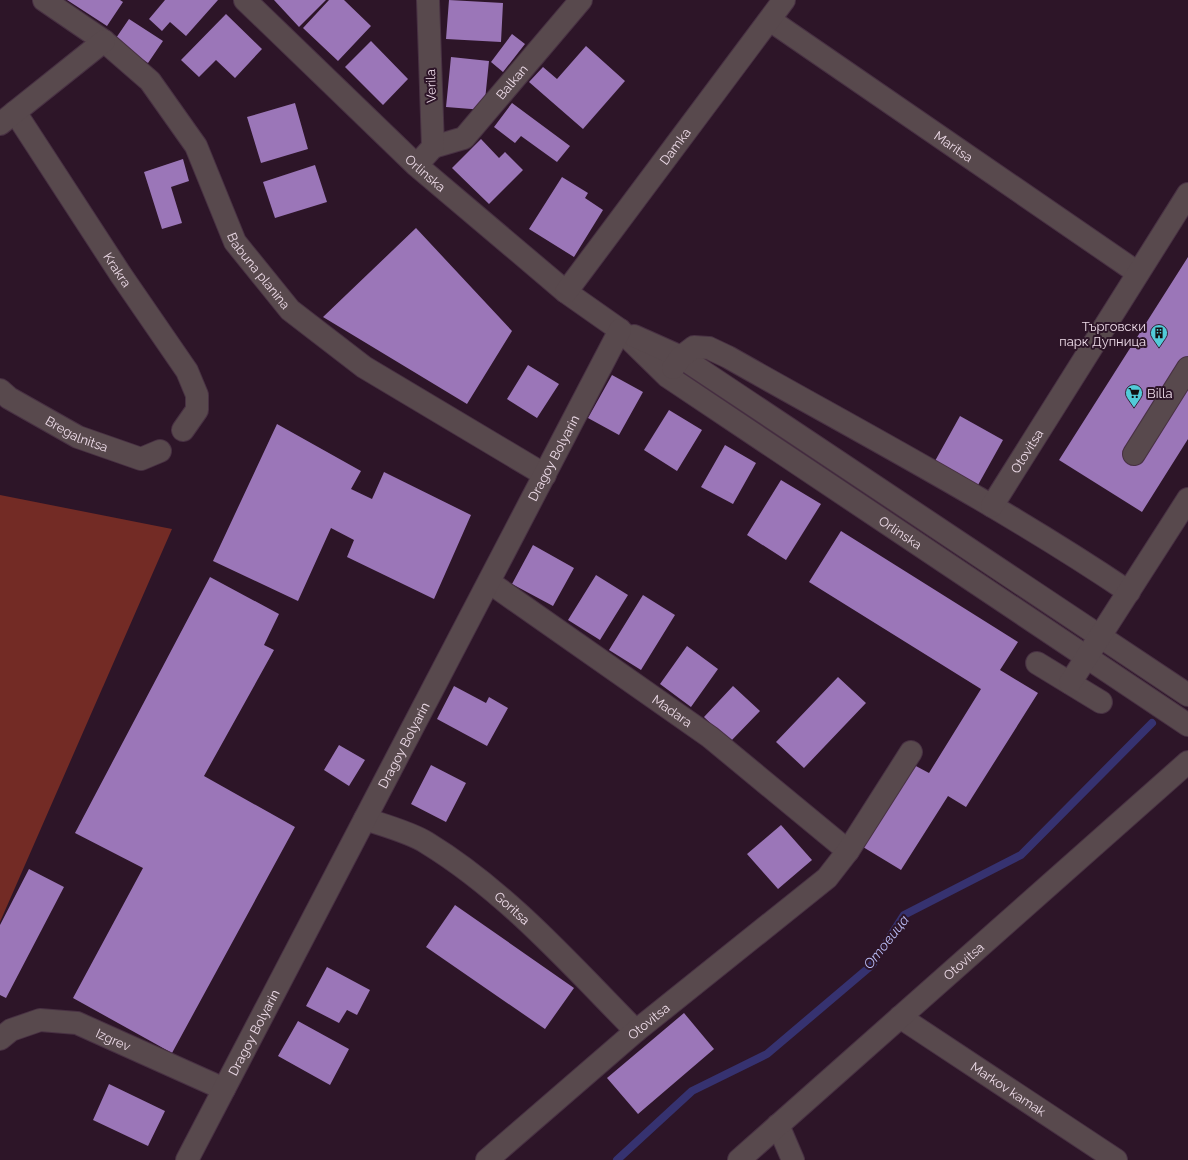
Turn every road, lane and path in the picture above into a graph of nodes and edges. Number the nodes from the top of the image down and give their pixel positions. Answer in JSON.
{"nodes":[{"id":1,"x":44,"y":0,"type":"edge"},
{"id":2,"x":245,"y":0,"type":"edge"},
{"id":3,"x":428,"y":0,"type":"edge"},
{"id":4,"x":581,"y":0,"type":"edge"},
{"id":5,"x":784,"y":0,"type":"edge"},
{"id":6,"x":770,"y":20,"type":"junction"},
{"id":7,"x":104,"y":41,"type":"junction"},
{"id":8,"x":8,"y":118,"type":"edge"},
{"id":9,"x":433,"y":147,"type":"junction"},
{"id":10,"x":416,"y":165,"type":"junction"},
{"id":11,"x":1188,"y":194,"type":"edge"},
{"id":12,"x":1138,"y":273,"type":"junction"},
{"id":13,"x":566,"y":292,"type":"junction"},
{"id":14,"x":620,"y":330,"type":"junction"},
{"id":15,"x":681,"y":357,"type":"junction"},
{"id":16,"x":1188,"y":368,"type":"edge"},
{"id":17,"x":667,"y":376,"type":"junction"},
{"id":18,"x":0,"y":390,"type":"edge"},
{"id":19,"x":183,"y":430,"type":"dead end"},
{"id":20,"x":160,"y":451,"type":"dead end"},
{"id":21,"x":1134,"y":454,"type":"dead end"},
{"id":22,"x":545,"y":474,"type":"junction"},
{"id":23,"x":1188,"y":499,"type":"edge"},
{"id":24,"x":992,"y":506,"type":"junction"},
{"id":25,"x":489,"y":582,"type":"junction"},
{"id":26,"x":1129,"y":592,"type":"junction"},
{"id":27,"x":1100,"y":636,"type":"junction"},
{"id":28,"x":1086,"y":657,"type":"junction"},
{"id":29,"x":1037,"y":663,"type":"dead end"},
{"id":30,"x":1070,"y":683,"type":"junction"},
{"id":31,"x":1188,"y":695,"type":"edge"},
{"id":32,"x":1101,"y":702,"type":"dead end"},
{"id":33,"x":1188,"y":725,"type":"edge"},
{"id":34,"x":911,"y":752,"type":"dead end"},
{"id":35,"x":1188,"y":762,"type":"edge"},
{"id":36,"x":365,"y":819,"type":"junction"},
{"id":37,"x":848,"y":851,"type":"junction"},
{"id":38,"x":900,"y":1017,"type":"junction"},
{"id":39,"x":636,"y":1031,"type":"junction"},
{"id":40,"x":0,"y":1039,"type":"edge"},
{"id":41,"x":224,"y":1089,"type":"junction"},
{"id":42,"x":778,"y":1125,"type":"junction"},
{"id":43,"x":187,"y":1160,"type":"edge"},
{"id":44,"x":487,"y":1160,"type":"edge"},
{"id":45,"x":739,"y":1160,"type":"edge"},
{"id":46,"x":793,"y":1160,"type":"edge"},
{"id":47,"x":1116,"y":1160,"type":"edge"}],
"edges":[{"from":1,"to":7,"type":"street","name":"Babuna planina"},
{"from":2,"to":10,"type":"street","name":"Orlinska"},
{"from":3,"to":9,"type":"street","name":"Verila"},
{"from":4,"to":9,"type":"street","name":"Balkan"},
{"from":5,"to":6,"type":"street","name":"Damka"},
{"from":6,"to":12,"type":"street","name":"Maritsa"},
{"from":6,"to":13,"type":"street","name":"Damka"},
{"from":7,"to":8,"type":"street"},
{"from":7,"to":22,"type":"street","name":"Babuna planina"},
{"from":8,"to":19,"type":"street","name":"Krakra"},
{"from":9,"to":10,"type":"street"},
{"from":10,"to":13,"type":"street","name":"Orlinska"},
{"from":11,"to":12,"type":"street","name":"Otovitsa"},
{"from":12,"to":24,"type":"street","name":"Otovitsa"},
{"from":13,"to":14,"type":"street","name":"Orlinska"},
{"from":14,"to":15,"type":"street","name":"Orlinska"},
{"from":14,"to":17,"type":"street","name":"Orlinska"},
{"from":14,"to":22,"type":"street","name":"Dragoy Bolyarin"},
{"from":15,"to":17,"type":"street"},
{"from":15,"to":24,"type":"street"},
{"from":15,"to":27,"type":"street","name":"Orlinska"},
{"from":16,"to":21,"type":"street"},
{"from":17,"to":28,"type":"street","name":"Orlinska"},
{"from":18,"to":20,"type":"street","name":"Bregalnitsa"},
{"from":22,"to":25,"type":"street","name":"Dragoy Bolyarin"},
{"from":23,"to":26,"type":"street"},
{"from":24,"to":26,"type":"street"},
{"from":25,"to":36,"type":"street","name":"Dragoy Bolyarin"},
{"from":25,"to":37,"type":"street","name":"Madara"},
{"from":26,"to":27,"type":"street"},
{"from":27,"to":28,"type":"street"},
{"from":27,"to":31,"type":"street","name":"Orlinska"},
{"from":28,"to":30,"type":"street"},
{"from":28,"to":33,"type":"street","name":"Orlinska"},
{"from":29,"to":30,"type":"street"},
{"from":30,"to":32,"type":"street"},
{"from":34,"to":37,"type":"street","name":"Otovitsa"},
{"from":35,"to":38,"type":"street","name":"Otovitsa"},
{"from":36,"to":39,"type":"street","name":"Goritsa"},
{"from":36,"to":41,"type":"street","name":"Dragoy Bolyarin"},
{"from":37,"to":39,"type":"street","name":"Otovitsa"},
{"from":38,"to":42,"type":"street","name":"Otovitsa"},
{"from":38,"to":47,"type":"street","name":"Markov kamak"},
{"from":39,"to":44,"type":"street","name":"Otovitsa"},
{"from":40,"to":41,"type":"street","name":"Izgrev"},
{"from":41,"to":43,"type":"street","name":"Dragoy Bolyarin"},
{"from":42,"to":45,"type":"street","name":"Otovitsa"},
{"from":42,"to":46,"type":"street"}]}
